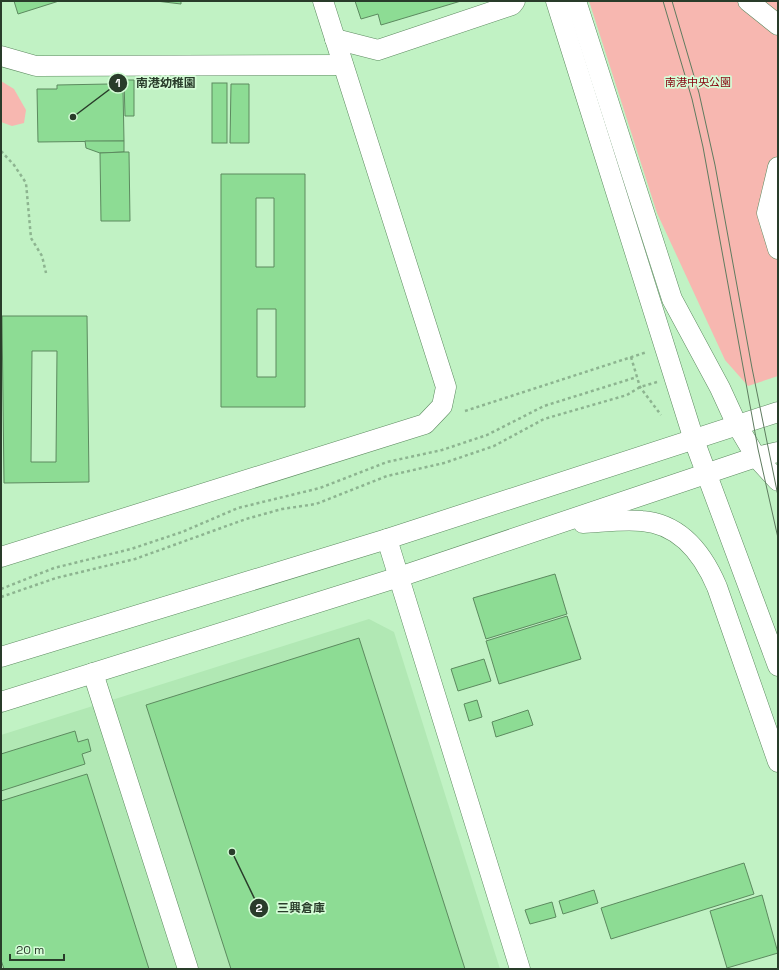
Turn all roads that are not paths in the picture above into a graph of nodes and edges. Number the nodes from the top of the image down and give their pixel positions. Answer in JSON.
{"nodes":[{"id":1,"x":323,"y":1,"type":"edge"},
{"id":2,"x":515,"y":1,"type":"edge"},
{"id":3,"x":556,"y":1,"type":"edge"},
{"id":4,"x":576,"y":1,"type":"edge"},
{"id":5,"x":748,"y":1,"type":"edge"},
{"id":6,"x":778,"y":25,"type":"edge"},
{"id":7,"x":335,"y":40,"type":"junction"},
{"id":8,"x":1,"y":56,"type":"edge"},
{"id":9,"x":342,"y":65,"type":"junction"},
{"id":10,"x":778,"y":167,"type":"edge"},
{"id":11,"x":778,"y":249,"type":"edge"},
{"id":12,"x":778,"y":412,"type":"edge"},
{"id":13,"x":737,"y":425,"type":"junction"},
{"id":14,"x":694,"y":440,"type":"junction"},
{"id":15,"x":778,"y":452,"type":"edge"},
{"id":16,"x":756,"y":457,"type":"junction"},
{"id":17,"x":708,"y":474,"type":"junction"},
{"id":18,"x":778,"y":481,"type":"edge"},
{"id":19,"x":562,"y":523,"type":"junction"},
{"id":20,"x":387,"y":538,"type":"junction"},
{"id":21,"x":1,"y":557,"type":"edge"},
{"id":22,"x":399,"y":577,"type":"junction"},
{"id":23,"x":1,"y":657,"type":"edge"},
{"id":24,"x":778,"y":666,"type":"edge"},
{"id":25,"x":93,"y":673,"type":"junction"},
{"id":26,"x":1,"y":702,"type":"edge"},
{"id":27,"x":778,"y":762,"type":"edge"},
{"id":28,"x":188,"y":969,"type":"edge"},
{"id":29,"x":520,"y":969,"type":"edge"}],
"edges":[{"from":1,"to":7,"type":"street"},
{"from":2,"to":7,"type":"street"},
{"from":3,"to":14,"type":"street"},
{"from":4,"to":13,"type":"street"},
{"from":5,"to":6,"type":"street"},
{"from":7,"to":9,"type":"street"},
{"from":8,"to":9,"type":"street"},
{"from":9,"to":21,"type":"street"},
{"from":10,"to":11,"type":"street"},
{"from":12,"to":13,"type":"street"},
{"from":13,"to":14,"type":"street"},
{"from":13,"to":16,"type":"street"},
{"from":14,"to":17,"type":"street"},
{"from":14,"to":20,"type":"street"},
{"from":15,"to":16,"type":"street"},
{"from":16,"to":17,"type":"street"},
{"from":16,"to":18,"type":"street"},
{"from":17,"to":19,"type":"street"},
{"from":17,"to":24,"type":"street"},
{"from":19,"to":22,"type":"street"},
{"from":19,"to":27,"type":"street"},
{"from":20,"to":22,"type":"street"},
{"from":20,"to":23,"type":"street"},
{"from":22,"to":25,"type":"street"},
{"from":22,"to":29,"type":"street"},
{"from":25,"to":26,"type":"street"},
{"from":25,"to":28,"type":"street"}]}
